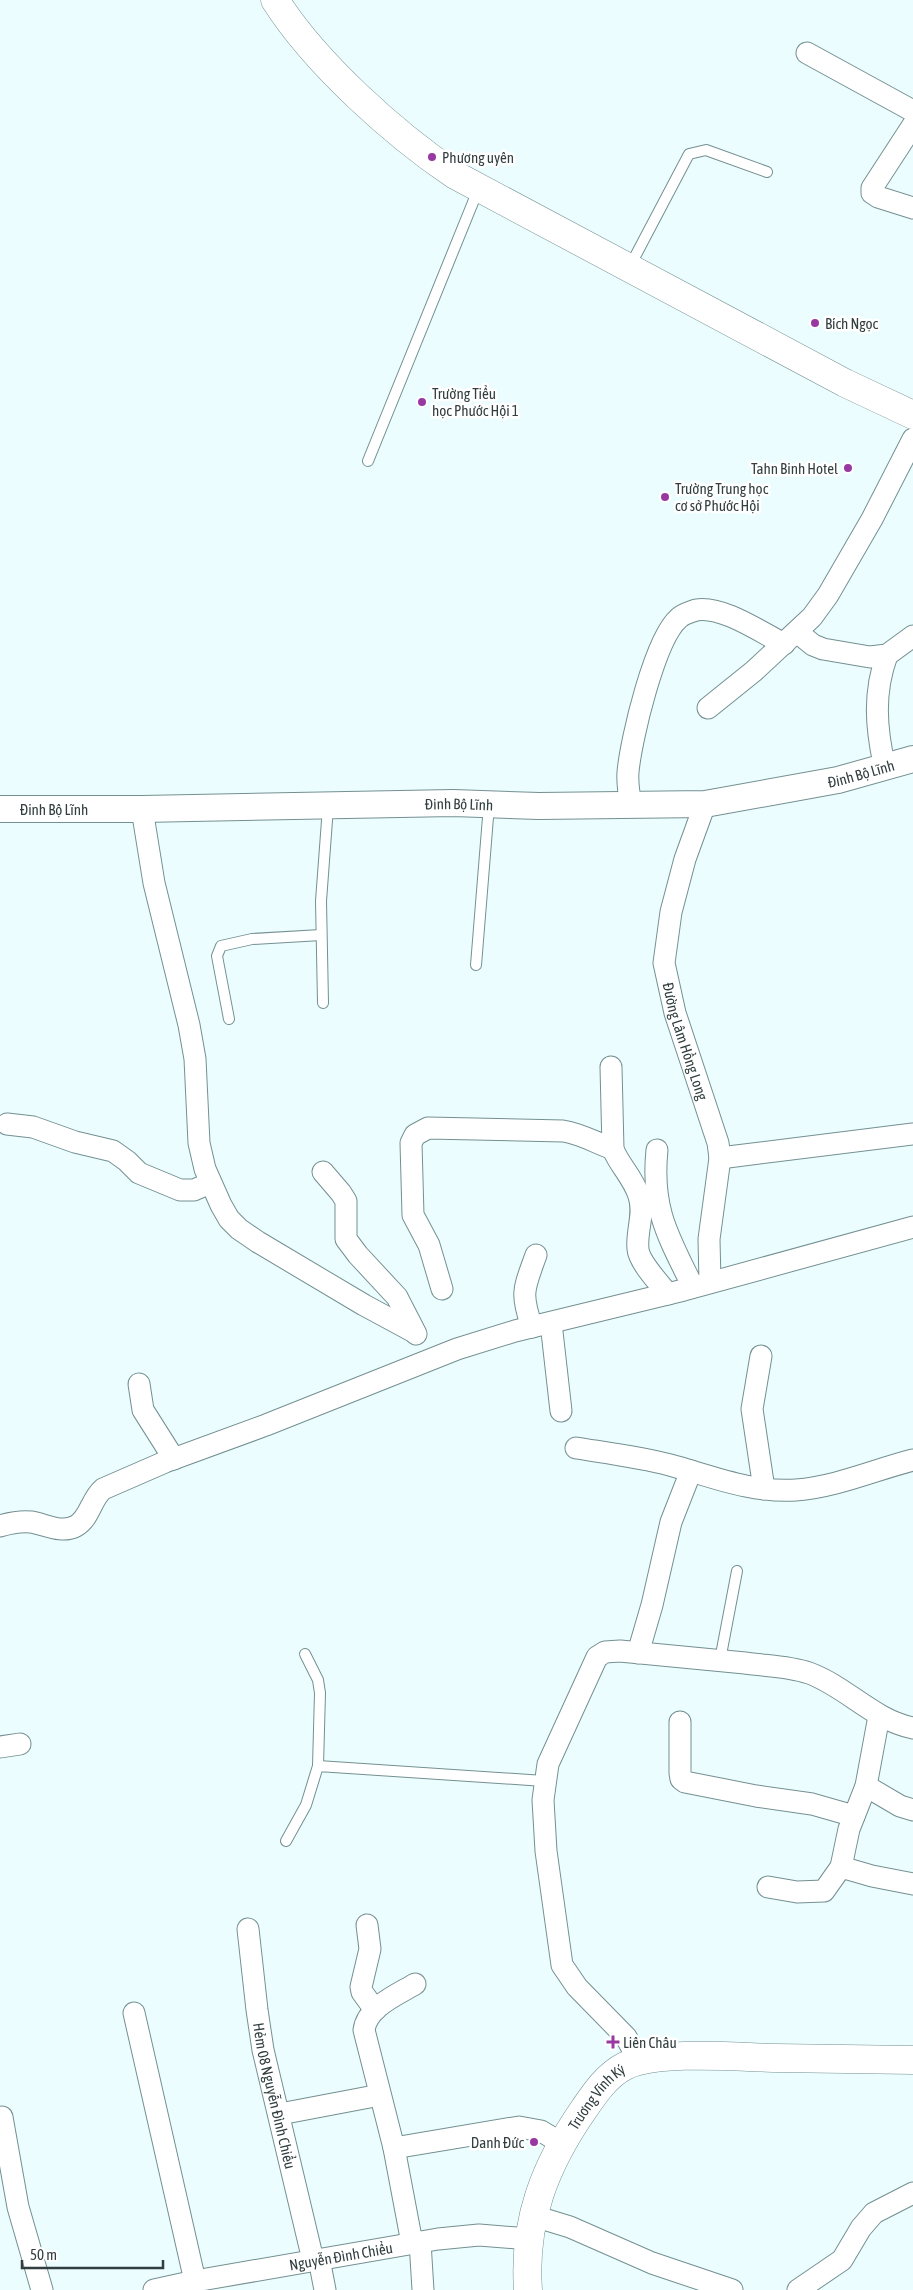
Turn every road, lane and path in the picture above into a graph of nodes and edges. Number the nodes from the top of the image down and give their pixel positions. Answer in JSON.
{"nodes":[{"id":1,"x":275,"y":0,"type":"edge"},
{"id":2,"x":807,"y":53,"type":"dead end"},
{"id":3,"x":913,"y":110,"type":"edge"},
{"id":4,"x":913,"y":124,"type":"edge"},
{"id":5,"x":767,"y":172,"type":"dead end"},
{"id":6,"x":478,"y":189,"type":"junction"},
{"id":7,"x":913,"y":208,"type":"edge"},
{"id":8,"x":629,"y":269,"type":"junction"},
{"id":9,"x":913,"y":415,"type":"edge"},
{"id":10,"x":913,"y":439,"type":"edge"},
{"id":11,"x":368,"y":460,"type":"dead end"},
{"id":12,"x":913,"y":636,"type":"edge"},
{"id":13,"x":790,"y":638,"type":"junction"},
{"id":14,"x":887,"y":655,"type":"junction"},
{"id":15,"x":708,"y":708,"type":"dead end"},
{"id":16,"x":913,"y":759,"type":"edge"},
{"id":17,"x":885,"y":768,"type":"junction"},
{"id":18,"x":489,"y":804,"type":"junction"},
{"id":19,"x":705,"y":804,"type":"junction"},
{"id":20,"x":328,"y":806,"type":"junction"},
{"id":21,"x":631,"y":806,"type":"junction"},
{"id":22,"x":0,"y":809,"type":"edge"},
{"id":23,"x":142,"y":809,"type":"junction"},
{"id":24,"x":321,"y":935,"type":"junction"},
{"id":25,"x":476,"y":965,"type":"dead end"},
{"id":26,"x":323,"y":1003,"type":"dead end"},
{"id":27,"x":229,"y":1019,"type":"dead end"},
{"id":28,"x":611,"y":1067,"type":"dead end"},
{"id":29,"x":7,"y":1124,"type":"dead end"},
{"id":30,"x":913,"y":1134,"type":"edge"},
{"id":31,"x":613,"y":1149,"type":"junction"},
{"id":32,"x":657,"y":1150,"type":"dead end"},
{"id":33,"x":720,"y":1158,"type":"junction"},
{"id":34,"x":323,"y":1172,"type":"dead end"},
{"id":35,"x":210,"y":1184,"type":"junction"},
{"id":36,"x":913,"y":1227,"type":"edge"},
{"id":37,"x":536,"y":1254,"type":"dead end"},
{"id":38,"x":702,"y":1284,"type":"junction"},
{"id":39,"x":442,"y":1289,"type":"dead end"},
{"id":40,"x":668,"y":1294,"type":"junction"},
{"id":41,"x":542,"y":1325,"type":"junction"},
{"id":42,"x":414,"y":1332,"type":"junction"},
{"id":43,"x":434,"y":1356,"type":"junction"},
{"id":44,"x":761,"y":1356,"type":"dead end"},
{"id":45,"x":139,"y":1384,"type":"dead end"},
{"id":46,"x":561,"y":1411,"type":"dead end"},
{"id":47,"x":576,"y":1448,"type":"dead end"},
{"id":48,"x":174,"y":1459,"type":"junction"},
{"id":49,"x":913,"y":1460,"type":"edge"},
{"id":50,"x":691,"y":1471,"type":"junction"},
{"id":51,"x":764,"y":1489,"type":"junction"},
{"id":52,"x":0,"y":1526,"type":"edge"},
{"id":53,"x":737,"y":1571,"type":"dead end"},
{"id":54,"x":638,"y":1653,"type":"junction"},
{"id":55,"x":305,"y":1654,"type":"dead end"},
{"id":56,"x":720,"y":1660,"type":"junction"},
{"id":57,"x":879,"y":1716,"type":"junction"},
{"id":58,"x":680,"y":1722,"type":"dead end"},
{"id":59,"x":913,"y":1728,"type":"edge"},
{"id":60,"x":318,"y":1766,"type":"junction"},
{"id":61,"x":544,"y":1781,"type":"junction"},
{"id":62,"x":866,"y":1786,"type":"junction"},
{"id":63,"x":913,"y":1810,"type":"edge"},
{"id":64,"x":854,"y":1816,"type":"junction"},
{"id":65,"x":286,"y":1841,"type":"dead end"},
{"id":66,"x":841,"y":1867,"type":"junction"},
{"id":67,"x":913,"y":1884,"type":"edge"},
{"id":68,"x":768,"y":1887,"type":"dead end"},
{"id":69,"x":367,"y":1925,"type":"dead end"},
{"id":70,"x":248,"y":1929,"type":"dead end"},
{"id":71,"x":415,"y":1984,"type":"dead end"},
{"id":72,"x":375,"y":2010,"type":"junction"},
{"id":73,"x":134,"y":2013,"type":"dead end"},
{"id":74,"x":913,"y":2060,"type":"edge"},
{"id":75,"x":639,"y":2062,"type":"junction"},
{"id":76,"x":380,"y":2095,"type":"junction"},
{"id":77,"x":280,"y":2114,"type":"junction"},
{"id":78,"x":2,"y":2129,"type":"edge"},
{"id":79,"x":561,"y":2143,"type":"junction"},
{"id":80,"x":394,"y":2148,"type":"junction"},
{"id":81,"x":913,"y":2193,"type":"edge"},
{"id":82,"x":531,"y":2227,"type":"junction"},
{"id":83,"x":416,"y":2243,"type":"junction"},
{"id":84,"x":316,"y":2260,"type":"junction"},
{"id":85,"x":186,"y":2285,"type":"edge"},
{"id":86,"x":42,"y":2290,"type":"edge"},
{"id":87,"x":154,"y":2290,"type":"edge"},
{"id":88,"x":325,"y":2290,"type":"edge"},
{"id":89,"x":423,"y":2290,"type":"edge"},
{"id":90,"x":528,"y":2290,"type":"edge"},
{"id":91,"x":732,"y":2290,"type":"edge"},
{"id":92,"x":798,"y":2290,"type":"edge"}],
"edges":[{"from":1,"to":6,"type":"main road"},
{"from":2,"to":3,"type":"street"},
{"from":4,"to":7,"type":"street"},
{"from":5,"to":8,"type":"lane"},
{"from":6,"to":8,"type":"main road"},
{"from":6,"to":11,"type":"lane"},
{"from":8,"to":9,"type":"main road"},
{"from":10,"to":13,"type":"street"},
{"from":12,"to":14,"type":"street"},
{"from":13,"to":14,"type":"street"},
{"from":13,"to":15,"type":"street"},
{"from":13,"to":21,"type":"street"},
{"from":14,"to":17,"type":"street"},
{"from":16,"to":17,"type":"street","name":"Đinh Bộ Lĩnh"},
{"from":17,"to":19,"type":"street","name":"Đinh Bộ Lĩnh"},
{"from":18,"to":20,"type":"street","name":"Đinh Bộ Lĩnh"},
{"from":18,"to":21,"type":"street","name":"Đinh Bộ Lĩnh"},
{"from":18,"to":25,"type":"lane"},
{"from":19,"to":21,"type":"street","name":"Đinh Bộ Lĩnh"},
{"from":19,"to":33,"type":"street","name":"Đường Lâm Hồng Long"},
{"from":20,"to":23,"type":"street","name":"Đinh Bộ Lĩnh"},
{"from":20,"to":24,"type":"lane"},
{"from":22,"to":23,"type":"street","name":"Đinh Bộ Lĩnh"},
{"from":23,"to":35,"type":"street"},
{"from":24,"to":26,"type":"lane"},
{"from":24,"to":27,"type":"lane"},
{"from":28,"to":31,"type":"street"},
{"from":29,"to":35,"type":"street"},
{"from":30,"to":33,"type":"street"},
{"from":31,"to":39,"type":"street"},
{"from":31,"to":40,"type":"street"},
{"from":32,"to":38,"type":"street"},
{"from":33,"to":38,"type":"street","name":"Đường Lâm Hồng Long"},
{"from":34,"to":42,"type":"street"},
{"from":35,"to":42,"type":"street"},
{"from":36,"to":38,"type":"street"},
{"from":37,"to":41,"type":"street"},
{"from":38,"to":40,"type":"street"},
{"from":40,"to":41,"type":"street"},
{"from":41,"to":43,"type":"street"},
{"from":41,"to":46,"type":"street"},
{"from":42,"to":43,"type":"street"},
{"from":43,"to":48,"type":"street"},
{"from":44,"to":51,"type":"street"},
{"from":45,"to":48,"type":"street"},
{"from":47,"to":50,"type":"street"},
{"from":48,"to":52,"type":"street"},
{"from":49,"to":51,"type":"street"},
{"from":50,"to":51,"type":"street"},
{"from":50,"to":54,"type":"street"},
{"from":53,"to":56,"type":"lane"},
{"from":54,"to":56,"type":"street"},
{"from":54,"to":61,"type":"street"},
{"from":55,"to":60,"type":"lane"},
{"from":56,"to":57,"type":"street"},
{"from":57,"to":59,"type":"street"},
{"from":57,"to":62,"type":"street"},
{"from":58,"to":64,"type":"street"},
{"from":60,"to":61,"type":"lane"},
{"from":60,"to":65,"type":"lane"},
{"from":61,"to":75,"type":"street"},
{"from":62,"to":63,"type":"street"},
{"from":62,"to":64,"type":"street"},
{"from":64,"to":66,"type":"street"},
{"from":66,"to":67,"type":"street"},
{"from":66,"to":68,"type":"street"},
{"from":69,"to":72,"type":"street"},
{"from":70,"to":77,"type":"street","name":"Hẻm 08 Nguyễn Đình Chiểu"},
{"from":71,"to":72,"type":"street"},
{"from":72,"to":76,"type":"street"},
{"from":73,"to":85,"type":"street"},
{"from":74,"to":75,"type":"main road","name":"Trương Vĩnh Ký"},
{"from":75,"to":79,"type":"main road","name":"Trương Vĩnh Ký"},
{"from":76,"to":77,"type":"street"},
{"from":76,"to":80,"type":"street"},
{"from":77,"to":84,"type":"street","name":"Hẻm 08 Nguyễn Đình Chiểu"},
{"from":78,"to":86,"type":"street"},
{"from":79,"to":80,"type":"street"},
{"from":79,"to":82,"type":"main road","name":"Trương Vĩnh Ký"},
{"from":80,"to":83,"type":"street"},
{"from":81,"to":92,"type":"street"},
{"from":82,"to":83,"type":"street","name":"Nguyễn Đình Chiểu"},
{"from":82,"to":90,"type":"main road","name":"Trương Vĩnh Ký"},
{"from":82,"to":91,"type":"street","name":"Nguyễn Đình Chiểu"},
{"from":83,"to":84,"type":"street","name":"Nguyễn Đình Chiểu"},
{"from":83,"to":89,"type":"street"},
{"from":84,"to":85,"type":"street","name":"Nguyễn Đình Chiểu"},
{"from":84,"to":88,"type":"street","name":"Hẻm 08 Nguyễn Đình Chiểu"},
{"from":85,"to":87,"type":"street","name":"Nguyễn Đình Chiểu"}]}
